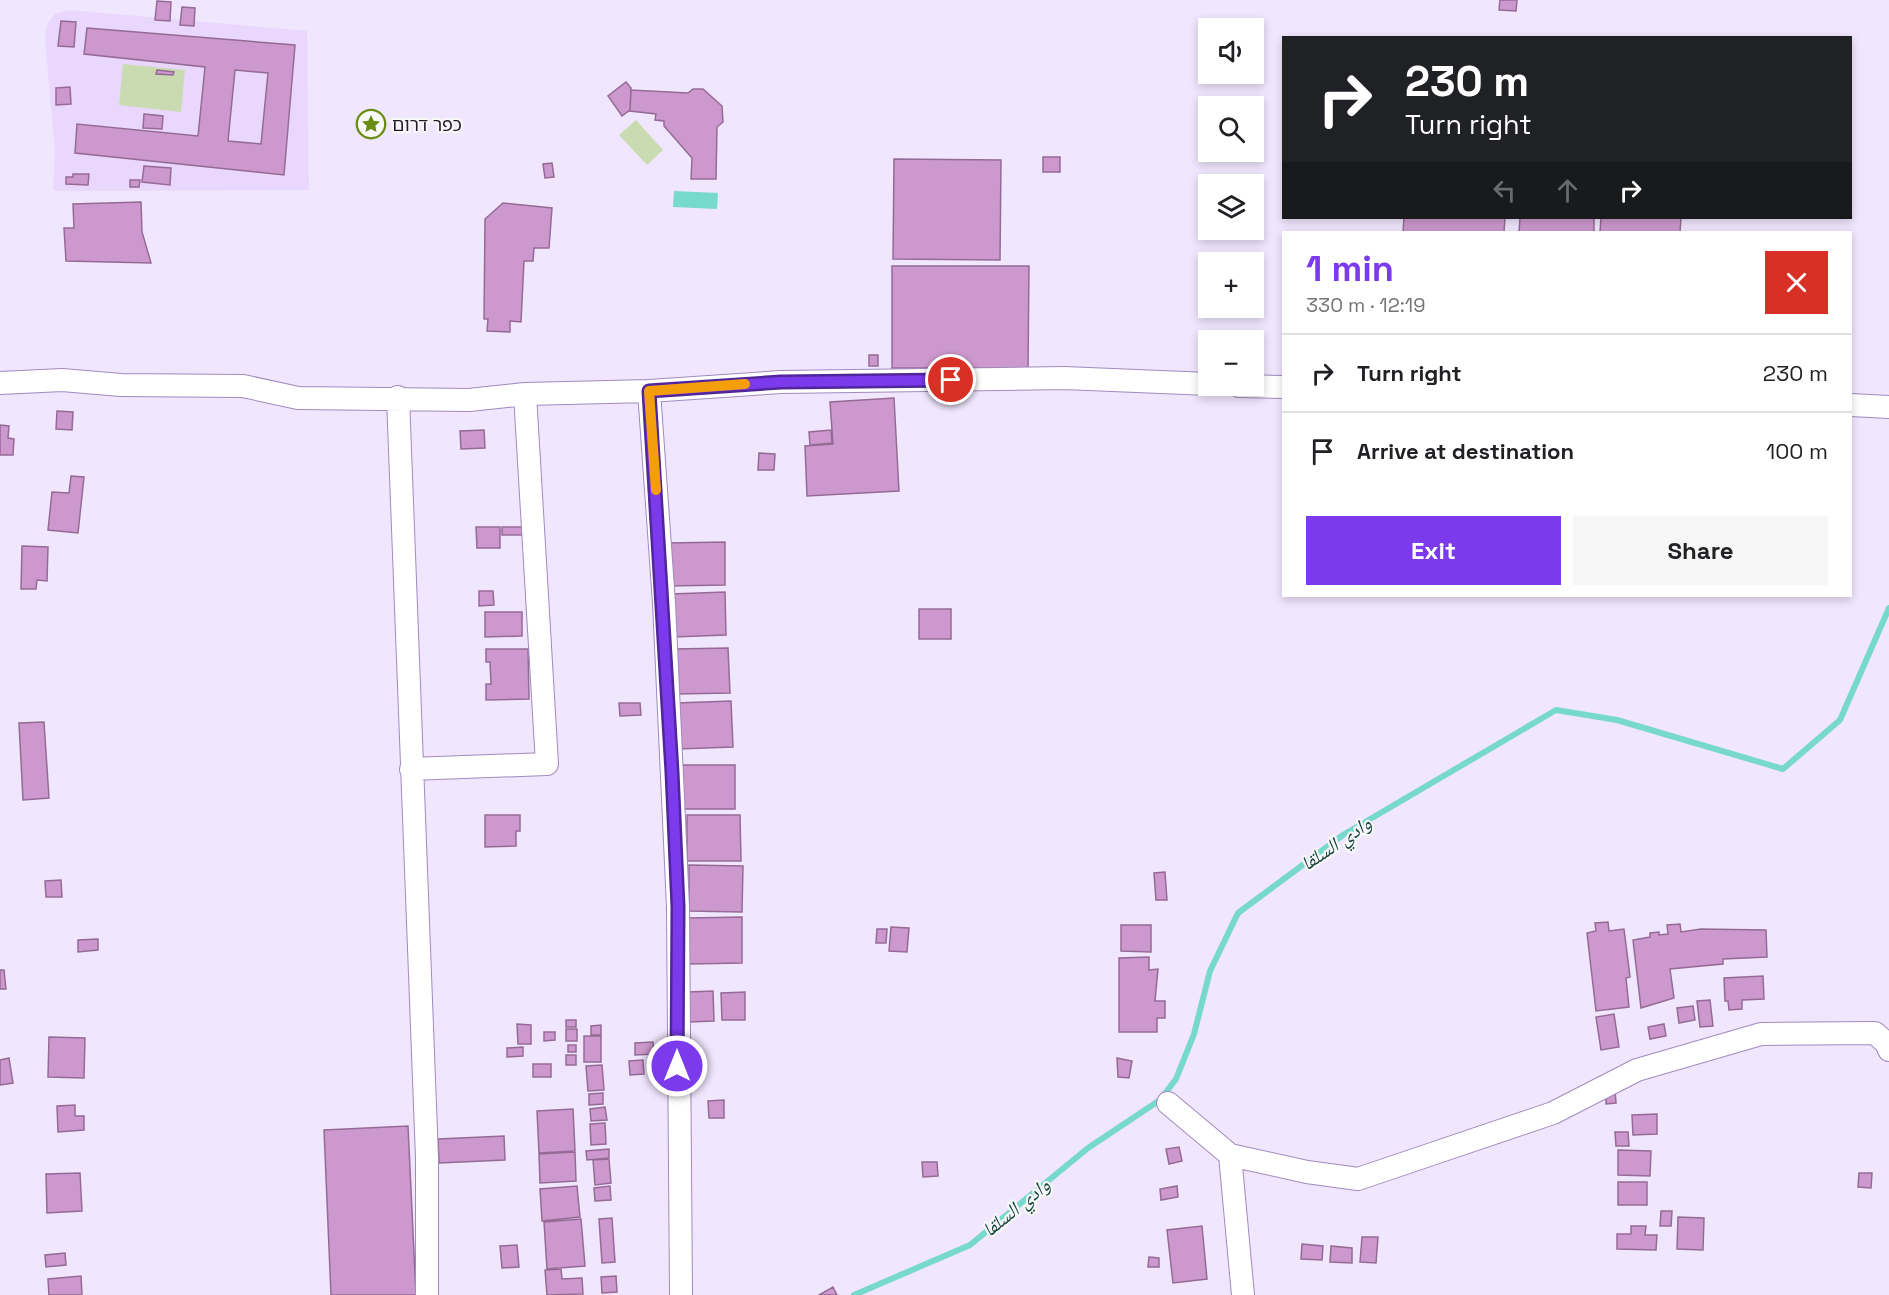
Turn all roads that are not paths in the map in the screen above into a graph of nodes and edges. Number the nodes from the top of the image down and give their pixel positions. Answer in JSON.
{"nodes":[{"id":1,"x":0,"y":383,"type":"edge"},
{"id":2,"x":1198,"y":384,"type":"edge"},
{"id":3,"x":1264,"y":387,"type":"edge"},
{"id":4,"x":1282,"y":387,"type":"edge"},
{"id":5,"x":649,"y":391,"type":"junction"},
{"id":6,"x":525,"y":394,"type":"junction"},
{"id":7,"x":398,"y":397,"type":"junction"},
{"id":8,"x":1852,"y":405,"type":"edge"},
{"id":9,"x":1889,"y":407,"type":"edge"},
{"id":10,"x":411,"y":769,"type":"junction"},
{"id":11,"x":1889,"y":1050,"type":"edge"},
{"id":12,"x":1168,"y":1103,"type":"dead end"},
{"id":13,"x":1230,"y":1155,"type":"junction"},
{"id":14,"x":427,"y":1295,"type":"edge"},
{"id":15,"x":681,"y":1295,"type":"edge"},
{"id":16,"x":1244,"y":1295,"type":"edge"}],
"edges":[{"from":1,"to":7,"type":"street"},
{"from":2,"to":5,"type":"street"},
{"from":3,"to":4,"type":"street"},
{"from":5,"to":6,"type":"street"},
{"from":5,"to":15,"type":"street"},
{"from":6,"to":7,"type":"street"},
{"from":6,"to":10,"type":"street"},
{"from":7,"to":10,"type":"street"},
{"from":8,"to":9,"type":"street"},
{"from":10,"to":14,"type":"street"},
{"from":11,"to":13,"type":"street"},
{"from":12,"to":13,"type":"street"},
{"from":13,"to":16,"type":"street"}]}
